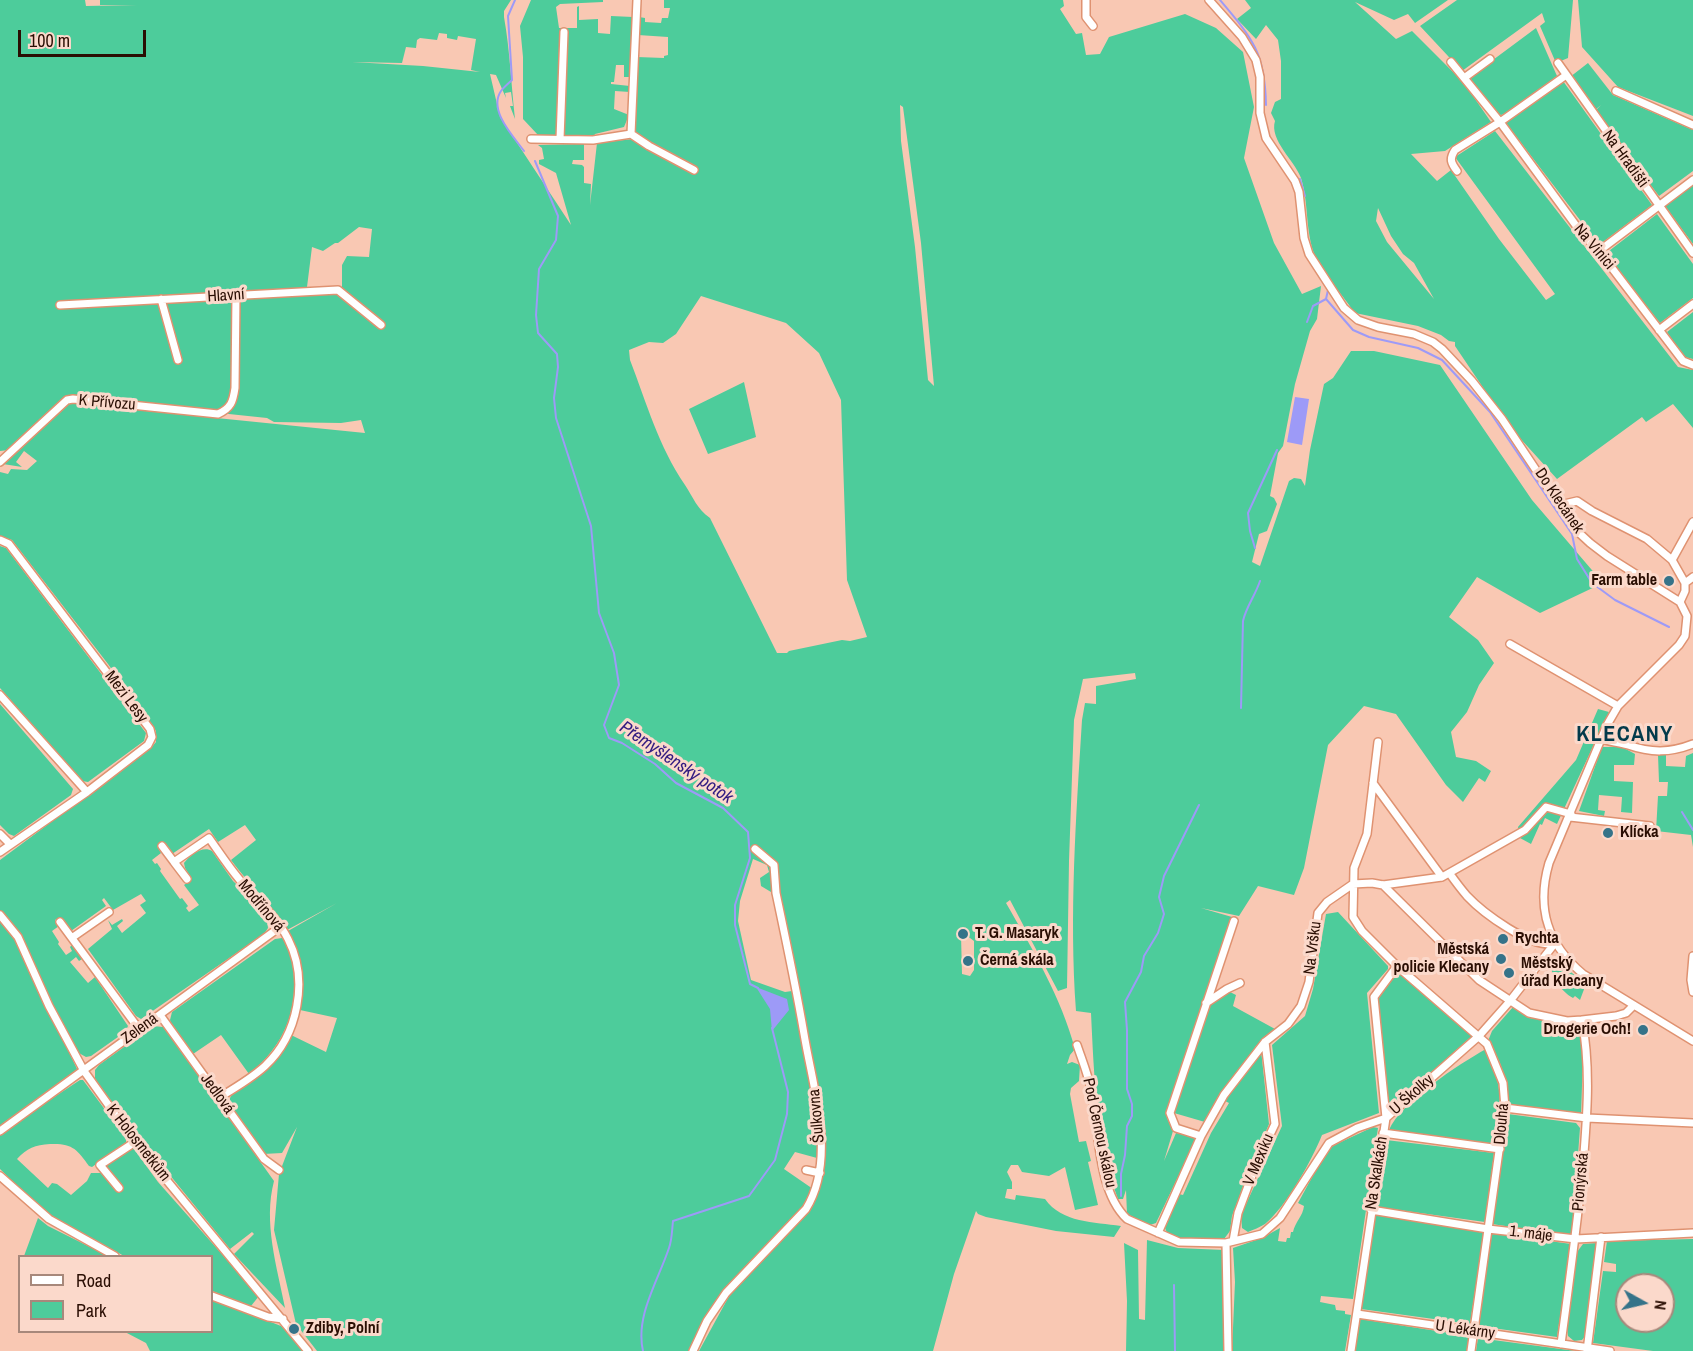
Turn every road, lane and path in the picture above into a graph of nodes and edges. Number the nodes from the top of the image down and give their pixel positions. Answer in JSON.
{"nodes":[{"id":1,"x":637,"y":0,"type":"edge"},
{"id":2,"x":1086,"y":0,"type":"edge"},
{"id":3,"x":1209,"y":0,"type":"edge"},
{"id":4,"x":1093,"y":26,"type":"dead end"},
{"id":5,"x":564,"y":32,"type":"dead end"},
{"id":6,"x":1490,"y":59,"type":"dead end"},
{"id":7,"x":1451,"y":62,"type":"dead end"},
{"id":8,"x":1558,"y":63,"type":"dead end"},
{"id":9,"x":1565,"y":76,"type":"junction"},
{"id":10,"x":1464,"y":78,"type":"junction"},
{"id":11,"x":1616,"y":91,"type":"dead end"},
{"id":12,"x":1500,"y":122,"type":"junction"},
{"id":13,"x":1693,"y":125,"type":"edge"},
{"id":14,"x":631,"y":134,"type":"junction"},
{"id":15,"x":531,"y":139,"type":"dead end"},
{"id":16,"x":560,"y":139,"type":"junction"},
{"id":17,"x":694,"y":170,"type":"dead end"},
{"id":18,"x":1457,"y":171,"type":"dead end"},
{"id":19,"x":1693,"y":180,"type":"edge"},
{"id":20,"x":1659,"y":206,"type":"junction"},
{"id":21,"x":1599,"y":251,"type":"junction"},
{"id":22,"x":1693,"y":253,"type":"edge"},
{"id":23,"x":236,"y":295,"type":"junction"},
{"id":24,"x":161,"y":299,"type":"junction"},
{"id":25,"x":1693,"y":304,"type":"edge"},
{"id":26,"x":60,"y":305,"type":"dead end"},
{"id":27,"x":381,"y":325,"type":"dead end"},
{"id":28,"x":1659,"y":330,"type":"junction"},
{"id":29,"x":178,"y":360,"type":"dead end"},
{"id":30,"x":1693,"y":365,"type":"edge"},
{"id":31,"x":0,"y":462,"type":"edge"},
{"id":32,"x":1560,"y":505,"type":"junction"},
{"id":33,"x":1693,"y":522,"type":"edge"},
{"id":34,"x":0,"y":540,"type":"edge"},
{"id":35,"x":1672,"y":560,"type":"junction"},
{"id":36,"x":1693,"y":577,"type":"edge"},
{"id":37,"x":1685,"y":583,"type":"junction"},
{"id":38,"x":1680,"y":602,"type":"junction"},
{"id":39,"x":1510,"y":644,"type":"dead end"},
{"id":40,"x":0,"y":695,"type":"edge"},
{"id":41,"x":1618,"y":706,"type":"junction"},
{"id":42,"x":1601,"y":739,"type":"junction"},
{"id":43,"x":1378,"y":742,"type":"dead end"},
{"id":44,"x":1693,"y":744,"type":"edge"},
{"id":45,"x":1373,"y":783,"type":"junction"},
{"id":46,"x":87,"y":792,"type":"junction"},
{"id":47,"x":1573,"y":816,"type":"junction"},
{"id":48,"x":1650,"y":826,"type":"dead end"},
{"id":49,"x":0,"y":834,"type":"edge"},
{"id":50,"x":10,"y":844,"type":"junction"},
{"id":51,"x":162,"y":846,"type":"dead end"},
{"id":52,"x":755,"y":849,"type":"dead end"},
{"id":53,"x":0,"y":852,"type":"edge"},
{"id":54,"x":174,"y":862,"type":"junction"},
{"id":55,"x":1446,"y":875,"type":"junction"},
{"id":56,"x":187,"y":879,"type":"dead end"},
{"id":57,"x":1353,"y":884,"type":"junction"},
{"id":58,"x":1383,"y":885,"type":"junction"},
{"id":59,"x":109,"y":912,"type":"dead end"},
{"id":60,"x":0,"y":915,"type":"edge"},
{"id":61,"x":1234,"y":921,"type":"dead end"},
{"id":62,"x":60,"y":922,"type":"dead end"},
{"id":63,"x":280,"y":927,"type":"junction"},
{"id":64,"x":73,"y":938,"type":"junction"},
{"id":65,"x":1555,"y":943,"type":"junction"},
{"id":66,"x":1693,"y":956,"type":"edge"},
{"id":67,"x":1397,"y":966,"type":"junction"},
{"id":68,"x":1240,"y":983,"type":"dead end"},
{"id":69,"x":1693,"y":992,"type":"edge"},
{"id":70,"x":1510,"y":1001,"type":"junction"},
{"id":71,"x":1206,"y":1003,"type":"junction"},
{"id":72,"x":1633,"y":1005,"type":"junction"},
{"id":73,"x":160,"y":1014,"type":"junction"},
{"id":74,"x":1582,"y":1020,"type":"junction"},
{"id":75,"x":139,"y":1029,"type":"junction"},
{"id":76,"x":1479,"y":1036,"type":"junction"},
{"id":77,"x":1693,"y":1041,"type":"edge"},
{"id":78,"x":1265,"y":1042,"type":"junction"},
{"id":79,"x":1077,"y":1045,"type":"dead end"},
{"id":80,"x":84,"y":1071,"type":"junction"},
{"id":81,"x":220,"y":1097,"type":"junction"},
{"id":82,"x":1505,"y":1108,"type":"junction"},
{"id":83,"x":1587,"y":1118,"type":"junction"},
{"id":84,"x":1386,"y":1119,"type":"junction"},
{"id":85,"x":1693,"y":1124,"type":"edge"},
{"id":86,"x":0,"y":1131,"type":"edge"},
{"id":87,"x":1383,"y":1134,"type":"junction"},
{"id":88,"x":1202,"y":1136,"type":"junction"},
{"id":89,"x":135,"y":1142,"type":"junction"},
{"id":90,"x":1500,"y":1149,"type":"junction"},
{"id":91,"x":279,"y":1170,"type":"dead end"},
{"id":92,"x":806,"y":1170,"type":"dead end"},
{"id":93,"x":820,"y":1173,"type":"junction"},
{"id":94,"x":0,"y":1176,"type":"edge"},
{"id":95,"x":118,"y":1188,"type":"dead end"},
{"id":96,"x":1371,"y":1210,"type":"junction"},
{"id":97,"x":1488,"y":1228,"type":"junction"},
{"id":98,"x":1158,"y":1233,"type":"junction"},
{"id":99,"x":1693,"y":1233,"type":"edge"},
{"id":100,"x":1601,"y":1237,"type":"junction"},
{"id":101,"x":1576,"y":1239,"type":"junction"},
{"id":102,"x":1229,"y":1242,"type":"junction"},
{"id":103,"x":112,"y":1255,"type":"edge"},
{"id":104,"x":213,"y":1296,"type":"edge"},
{"id":105,"x":1357,"y":1314,"type":"junction"},
{"id":106,"x":283,"y":1320,"type":"junction"},
{"id":107,"x":1474,"y":1332,"type":"junction"},
{"id":108,"x":1561,"y":1344,"type":"junction"},
{"id":109,"x":1587,"y":1350,"type":"edge"},
{"id":110,"x":308,"y":1351,"type":"edge"},
{"id":111,"x":693,"y":1351,"type":"edge"},
{"id":112,"x":1228,"y":1351,"type":"edge"},
{"id":113,"x":1352,"y":1351,"type":"edge"},
{"id":114,"x":1471,"y":1351,"type":"edge"},
{"id":115,"x":1610,"y":1351,"type":"edge"}],
"edges":[{"from":1,"to":14,"type":"street"},
{"from":2,"to":4,"type":"street"},
{"from":3,"to":32,"type":"street","name":"Do Klecánek"},
{"from":5,"to":16,"type":"street"},
{"from":6,"to":10,"type":"street"},
{"from":7,"to":10,"type":"street","name":"Na Vinici"},
{"from":8,"to":9,"type":"street","name":"Na Hradišti"},
{"from":9,"to":12,"type":"street"},
{"from":9,"to":20,"type":"street","name":"Na Hradišti"},
{"from":10,"to":12,"type":"street","name":"Na Vinici"},
{"from":11,"to":13,"type":"street"},
{"from":12,"to":18,"type":"street"},
{"from":12,"to":21,"type":"street","name":"Na Vinici"},
{"from":14,"to":16,"type":"street"},
{"from":14,"to":17,"type":"street"},
{"from":15,"to":16,"type":"street"},
{"from":19,"to":20,"type":"street"},
{"from":20,"to":21,"type":"street"},
{"from":20,"to":22,"type":"street","name":"Na Hradišti"},
{"from":21,"to":28,"type":"street","name":"Na Vinici"},
{"from":23,"to":24,"type":"street","name":"Hlavní"},
{"from":23,"to":27,"type":"street","name":"Hlavní"},
{"from":23,"to":31,"type":"street","name":"K Přívozu"},
{"from":24,"to":26,"type":"street","name":"Hlavní"},
{"from":24,"to":29,"type":"street"},
{"from":25,"to":28,"type":"street"},
{"from":28,"to":30,"type":"street","name":"Na Vinici"},
{"from":32,"to":35,"type":"street"},
{"from":32,"to":38,"type":"street","name":"Do Klecánek"},
{"from":33,"to":35,"type":"street"},
{"from":34,"to":46,"type":"street","name":"Mezi Lesy"},
{"from":35,"to":37,"type":"street"},
{"from":36,"to":37,"type":"street"},
{"from":37,"to":38,"type":"street"},
{"from":38,"to":41,"type":"street"},
{"from":39,"to":41,"type":"street"},
{"from":40,"to":46,"type":"street"},
{"from":41,"to":42,"type":"street"},
{"from":42,"to":44,"type":"street"},
{"from":42,"to":47,"type":"street"},
{"from":43,"to":45,"type":"street","name":"Dlouhá"},
{"from":45,"to":55,"type":"street"},
{"from":45,"to":57,"type":"street","name":"Dlouhá"},
{"from":46,"to":50,"type":"street","name":"Mezi Lesy"},
{"from":47,"to":48,"type":"street"},
{"from":47,"to":55,"type":"street"},
{"from":47,"to":65,"type":"street"},
{"from":49,"to":50,"type":"street"},
{"from":50,"to":53,"type":"street","name":"Mezi Lesy"},
{"from":51,"to":54,"type":"street"},
{"from":52,"to":93,"type":"street","name":"Šulkovna"},
{"from":54,"to":56,"type":"street"},
{"from":54,"to":63,"type":"street","name":"Modřínová"},
{"from":55,"to":58,"type":"street"},
{"from":55,"to":65,"type":"street"},
{"from":57,"to":58,"type":"street"},
{"from":57,"to":67,"type":"street","name":"Dlouhá"},
{"from":57,"to":78,"type":"street","name":"Na Vršku"},
{"from":58,"to":70,"type":"street"},
{"from":59,"to":64,"type":"street"},
{"from":60,"to":80,"type":"street","name":"K Holosmetkům"},
{"from":61,"to":71,"type":"street"},
{"from":62,"to":64,"type":"street"},
{"from":63,"to":73,"type":"street","name":"Zelená"},
{"from":63,"to":81,"type":"street","name":"Modřínová"},
{"from":64,"to":75,"type":"street"},
{"from":65,"to":70,"type":"street","name":"U Školky"},
{"from":65,"to":72,"type":"street"},
{"from":66,"to":69,"type":"street"},
{"from":67,"to":76,"type":"street","name":"Dlouhá"},
{"from":67,"to":84,"type":"street","name":"Na Skalkách"},
{"from":68,"to":71,"type":"street"},
{"from":70,"to":74,"type":"street"},
{"from":70,"to":76,"type":"street","name":"U Školky"},
{"from":71,"to":88,"type":"street"},
{"from":72,"to":74,"type":"street"},
{"from":72,"to":77,"type":"street"},
{"from":73,"to":75,"type":"street","name":"Zelená"},
{"from":73,"to":81,"type":"street","name":"Jedlová"},
{"from":74,"to":83,"type":"street","name":"Pionýrská"},
{"from":75,"to":80,"type":"street","name":"Zelená"},
{"from":76,"to":82,"type":"street","name":"Dlouhá"},
{"from":76,"to":84,"type":"street","name":"U Školky"},
{"from":78,"to":88,"type":"street","name":"Na Vršku"},
{"from":78,"to":102,"type":"street","name":"V Mexiku"},
{"from":79,"to":98,"type":"street","name":"Pod Černou skálou"},
{"from":80,"to":86,"type":"street","name":"Zelená"},
{"from":80,"to":89,"type":"street","name":"K Holosmetkům"},
{"from":81,"to":91,"type":"street","name":"Jedlová"},
{"from":82,"to":83,"type":"street"},
{"from":82,"to":90,"type":"street","name":"Dlouhá"},
{"from":83,"to":85,"type":"street"},
{"from":83,"to":101,"type":"street","name":"Pionýrská"},
{"from":84,"to":87,"type":"street","name":"Na Skalkách"},
{"from":84,"to":102,"type":"street","name":"U Školky"},
{"from":87,"to":90,"type":"street"},
{"from":87,"to":96,"type":"street","name":"Na Skalkách"},
{"from":88,"to":98,"type":"street","name":"Na Vršku"},
{"from":89,"to":95,"type":"street"},
{"from":89,"to":106,"type":"street","name":"K Holosmetkům"},
{"from":90,"to":97,"type":"street","name":"Dlouhá"},
{"from":92,"to":93,"type":"street"},
{"from":93,"to":111,"type":"street","name":"Šulkovna"},
{"from":94,"to":103,"type":"street"},
{"from":96,"to":97,"type":"street","name":"1. máje"},
{"from":96,"to":105,"type":"street","name":"Na Skalkách"},
{"from":97,"to":101,"type":"street","name":"1. máje"},
{"from":97,"to":107,"type":"street","name":"Dlouhá"},
{"from":98,"to":102,"type":"street","name":"U Školky"},
{"from":99,"to":100,"type":"street","name":"1. máje"},
{"from":100,"to":101,"type":"street","name":"1. máje"},
{"from":100,"to":109,"type":"street"},
{"from":101,"to":108,"type":"street","name":"Pionýrská"},
{"from":102,"to":112,"type":"street","name":"V Mexiku"},
{"from":104,"to":106,"type":"street"},
{"from":105,"to":107,"type":"street","name":"U Lékárny"},
{"from":105,"to":113,"type":"street","name":"Na Skalkách"},
{"from":106,"to":110,"type":"street","name":"K Holosmetkům"},
{"from":107,"to":108,"type":"street","name":"U Lékárny"},
{"from":107,"to":114,"type":"street","name":"Dlouhá"},
{"from":108,"to":109,"type":"street","name":"U Lékárny"},
{"from":109,"to":115,"type":"street","name":"U Lékárny"}]}
